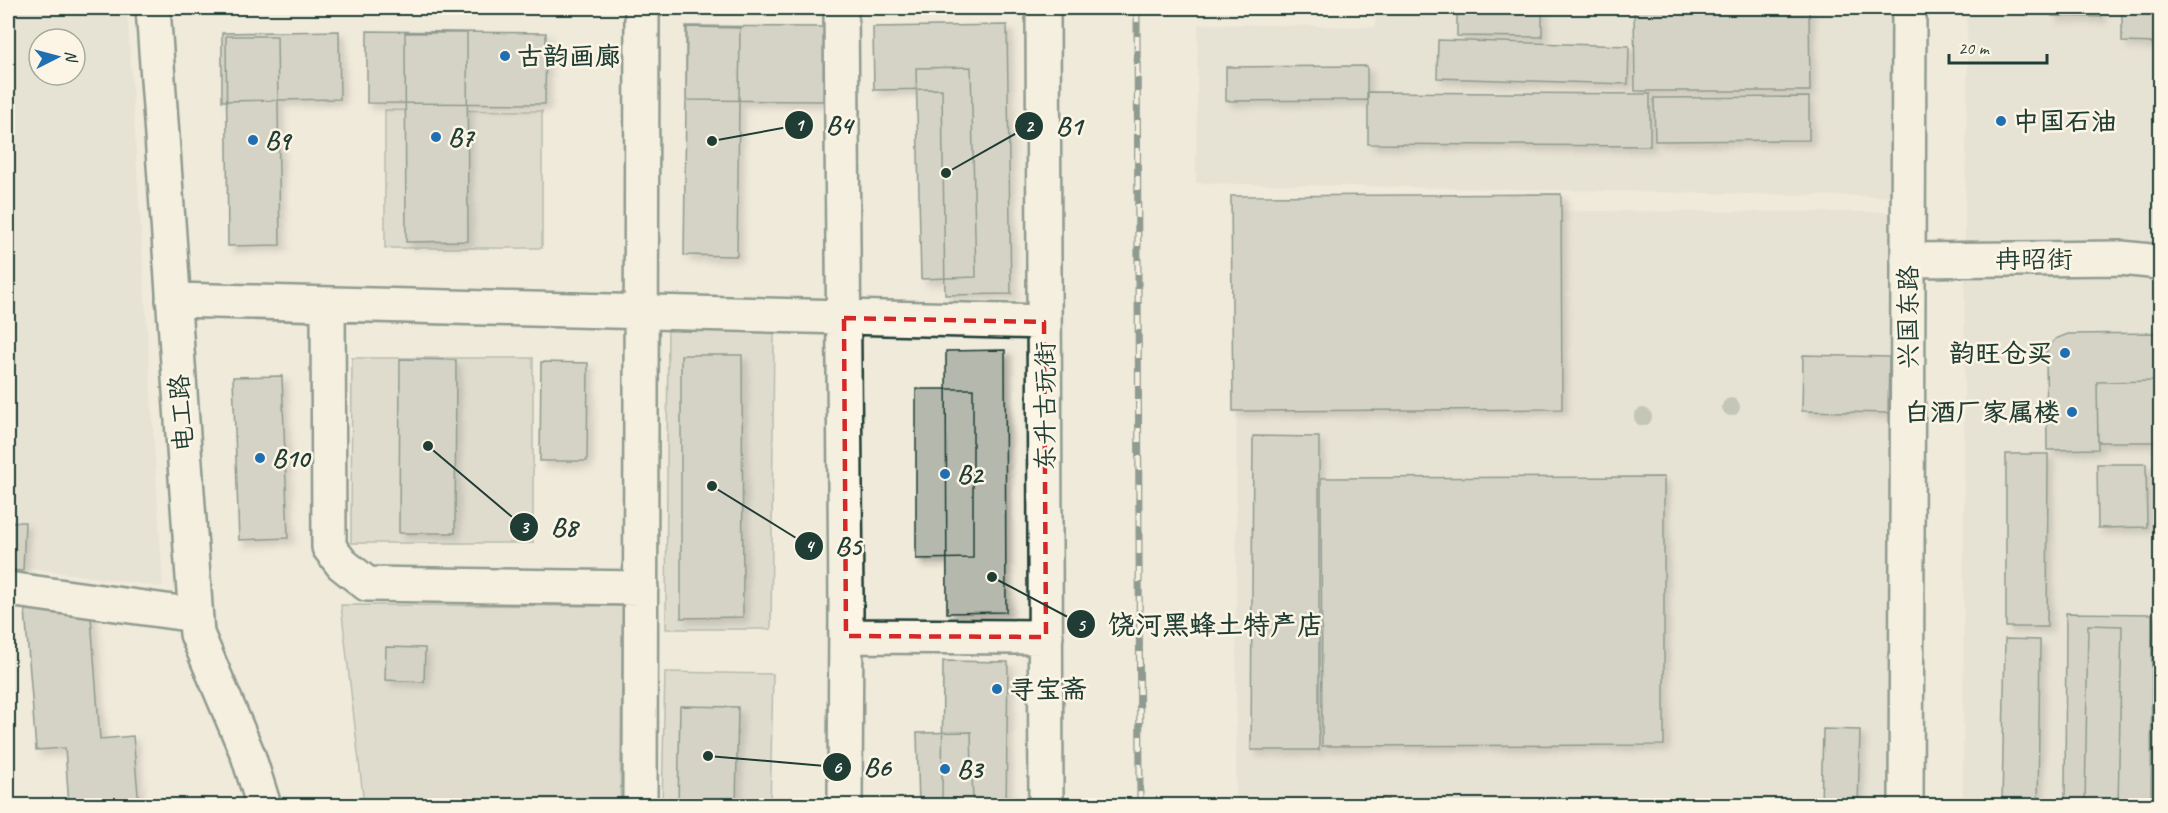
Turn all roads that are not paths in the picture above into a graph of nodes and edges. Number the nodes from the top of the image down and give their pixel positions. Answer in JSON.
{"nodes":[{"id":1,"x":153,"y":8,"type":"edge"},
{"id":2,"x":642,"y":8,"type":"edge"},
{"id":3,"x":841,"y":8,"type":"edge"},
{"id":4,"x":1043,"y":8,"type":"edge"},
{"id":5,"x":1908,"y":8,"type":"edge"},
{"id":6,"x":1908,"y":260,"type":"junction"},
{"id":7,"x":2160,"y":262,"type":"edge"},
{"id":8,"x":173,"y":300,"type":"junction"},
{"id":9,"x":328,"y":304,"type":"junction"},
{"id":10,"x":641,"y":312,"type":"junction"},
{"id":11,"x":844,"y":318,"type":"junction"},
{"id":12,"x":1044,"y":322,"type":"junction"},
{"id":13,"x":641,"y":588,"type":"junction"},
{"id":14,"x":8,"y":589,"type":"edge"},
{"id":15,"x":195,"y":615,"type":"junction"},
{"id":16,"x":846,"y":636,"type":"junction"},
{"id":17,"x":1046,"y":637,"type":"junction"},
{"id":18,"x":264,"y":806,"type":"edge"},
{"id":19,"x":640,"y":806,"type":"edge"},
{"id":20,"x":845,"y":806,"type":"edge"},
{"id":21,"x":1046,"y":806,"type":"edge"},
{"id":22,"x":1906,"y":806,"type":"edge"}],
"edges":[{"from":1,"to":8,"type":"street","name":"电工路"},
{"from":2,"to":10,"type":"street"},
{"from":3,"to":11,"type":"street"},
{"from":4,"to":12,"type":"street","name":"东升古玩街"},
{"from":5,"to":6,"type":"street","name":"兴国东路"},
{"from":6,"to":7,"type":"street","name":"冉昭街"},
{"from":6,"to":22,"type":"street","name":"兴国东路"},
{"from":8,"to":9,"type":"street"},
{"from":8,"to":15,"type":"street","name":"电工路"},
{"from":9,"to":10,"type":"street"},
{"from":9,"to":13,"type":"street"},
{"from":10,"to":11,"type":"street"},
{"from":10,"to":13,"type":"street"},
{"from":11,"to":12,"type":"street"},
{"from":11,"to":16,"type":"street"},
{"from":12,"to":17,"type":"street","name":"东升古玩街"},
{"from":13,"to":19,"type":"street"},
{"from":14,"to":15,"type":"street"},
{"from":15,"to":18,"type":"street","name":"电工路"},
{"from":16,"to":17,"type":"street"},
{"from":16,"to":20,"type":"street"},
{"from":17,"to":21,"type":"street","name":"东升古玩街"}]}
